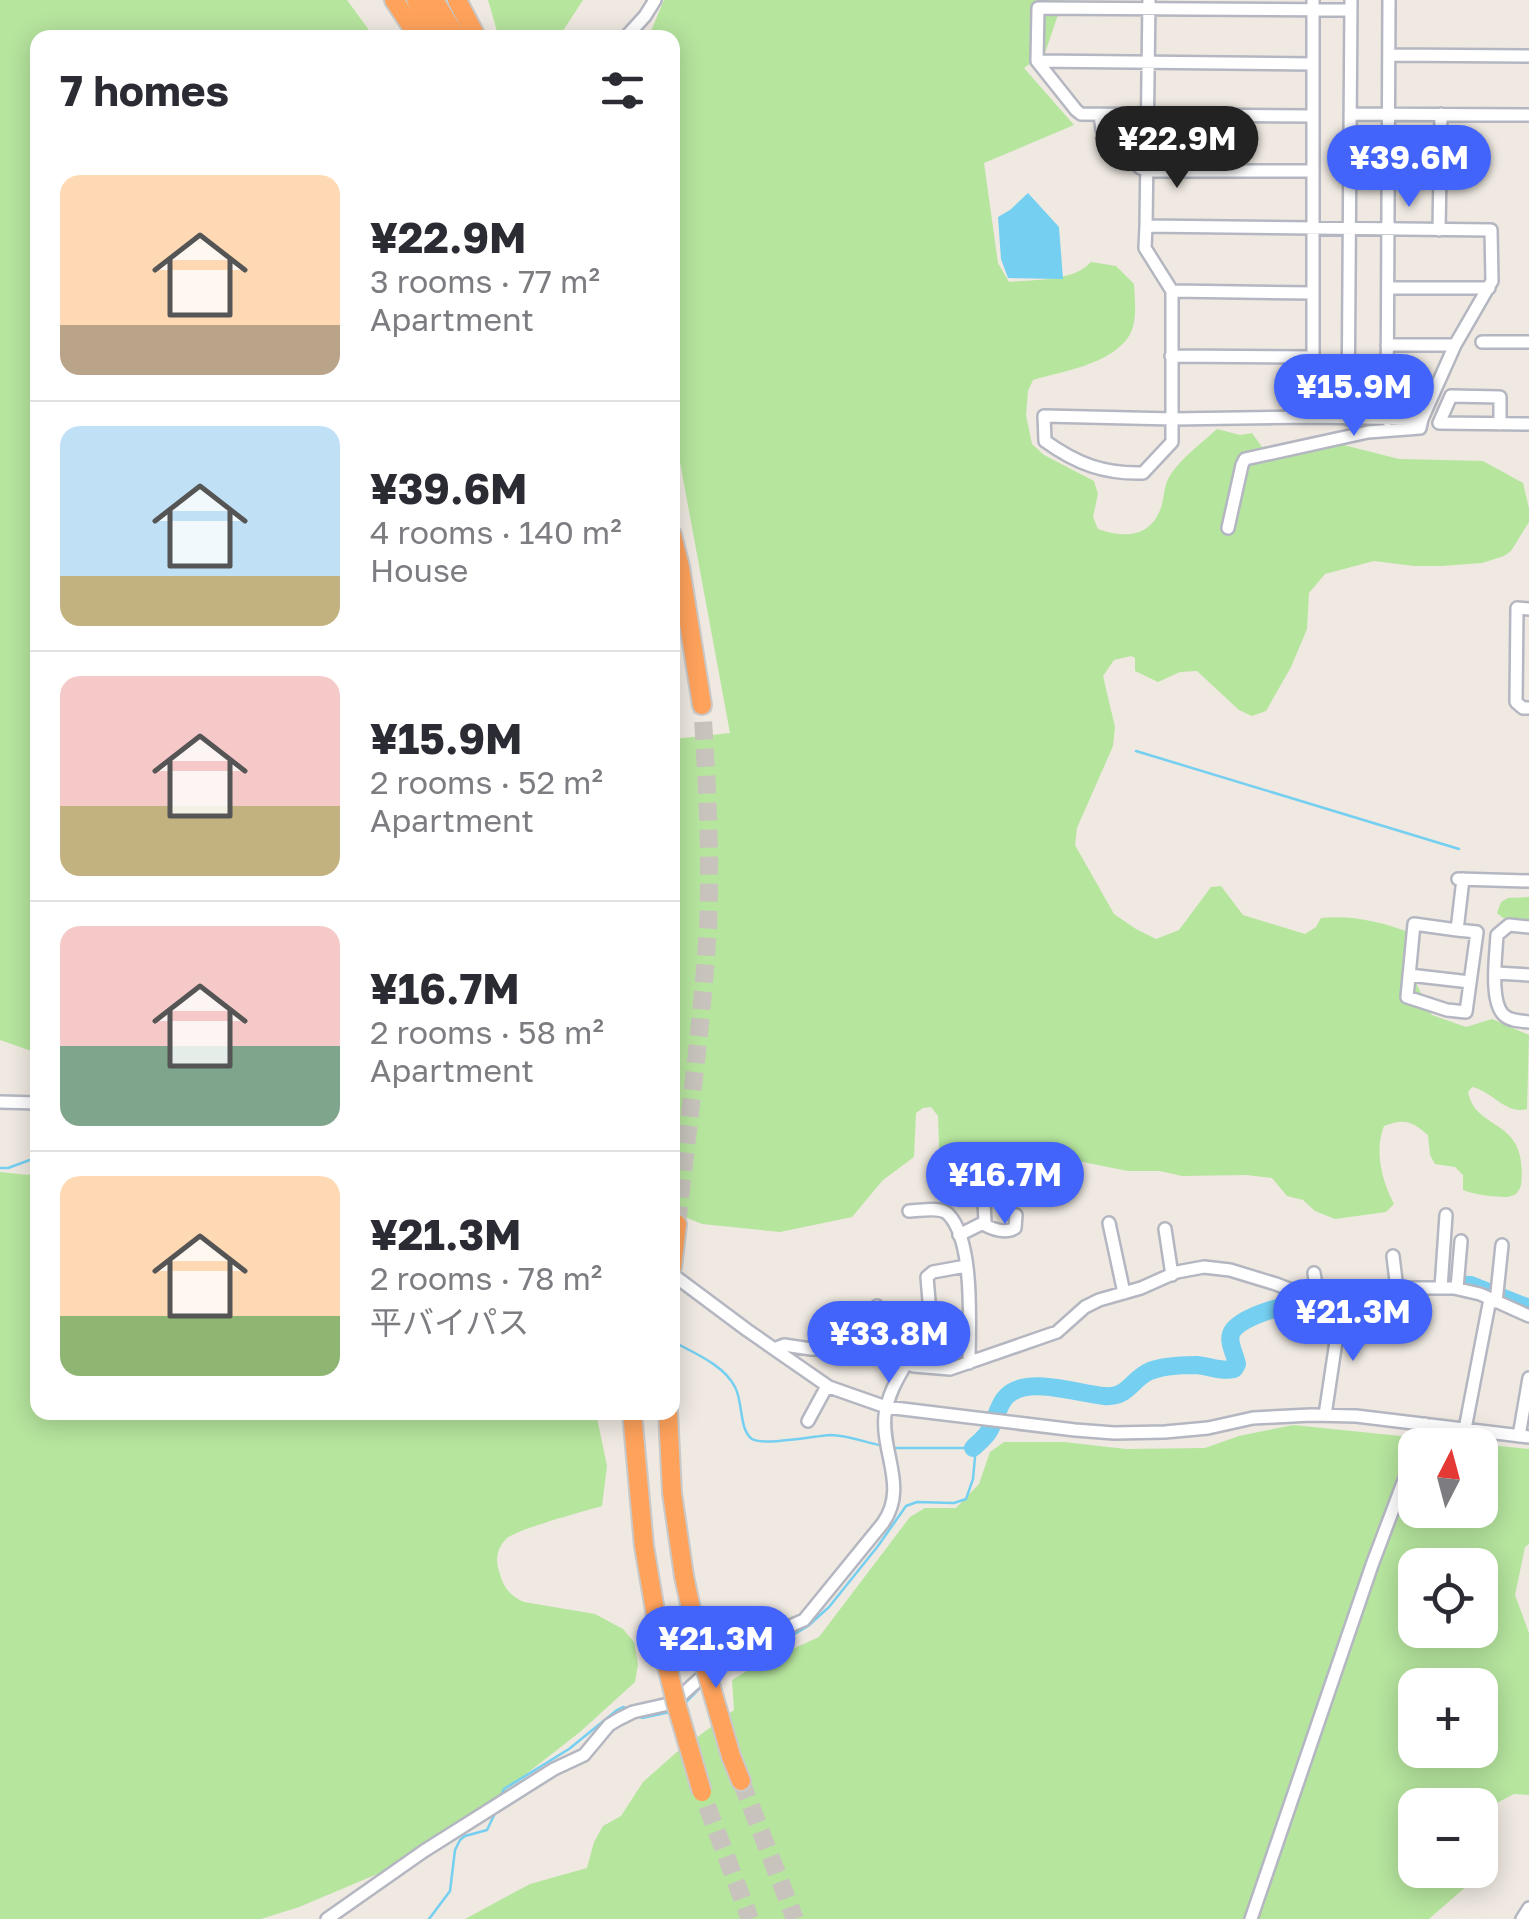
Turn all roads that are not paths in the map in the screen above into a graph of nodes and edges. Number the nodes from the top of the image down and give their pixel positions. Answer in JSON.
{"nodes":[{"id":1,"x":394,"y":0,"type":"edge"},
{"id":2,"x":416,"y":0,"type":"edge"},
{"id":3,"x":434,"y":0,"type":"edge"},
{"id":4,"x":457,"y":0,"type":"edge"},
{"id":5,"x":656,"y":0,"type":"edge"},
{"id":6,"x":1389,"y":0,"type":"edge"},
{"id":7,"x":1071,"y":5,"type":"edge"},
{"id":8,"x":1149,"y":5,"type":"edge"},
{"id":9,"x":1313,"y":5,"type":"edge"},
{"id":10,"x":1351,"y":5,"type":"edge"},
{"id":11,"x":414,"y":30,"type":"edge"},
{"id":12,"x":435,"y":30,"type":"edge"},
{"id":13,"x":452,"y":30,"type":"edge"},
{"id":14,"x":473,"y":30,"type":"edge"},
{"id":15,"x":632,"y":30,"type":"edge"},
{"id":16,"x":1389,"y":55,"type":"junction"},
{"id":17,"x":1529,"y":56,"type":"edge"},
{"id":18,"x":1037,"y":61,"type":"junction"},
{"id":19,"x":1148,"y":62,"type":"junction"},
{"id":20,"x":1313,"y":64,"type":"junction"},
{"id":21,"x":1100,"y":114,"type":"junction"},
{"id":22,"x":1350,"y":114,"type":"junction"},
{"id":23,"x":1389,"y":114,"type":"junction"},
{"id":24,"x":1441,"y":114,"type":"junction"},
{"id":25,"x":1148,"y":115,"type":"junction"},
{"id":26,"x":1529,"y":115,"type":"edge"},
{"id":27,"x":1313,"y":116,"type":"junction"},
{"id":28,"x":1147,"y":171,"type":"junction"},
{"id":29,"x":1313,"y":171,"type":"junction"},
{"id":30,"x":1146,"y":226,"type":"junction"},
{"id":31,"x":1312,"y":228,"type":"junction"},
{"id":32,"x":1350,"y":229,"type":"junction"},
{"id":33,"x":1388,"y":229,"type":"junction"},
{"id":34,"x":1439,"y":230,"type":"junction"},
{"id":35,"x":1388,"y":288,"type":"junction"},
{"id":36,"x":1489,"y":288,"type":"junction"},
{"id":37,"x":1172,"y":292,"type":"junction"},
{"id":38,"x":1312,"y":293,"type":"junction"},
{"id":39,"x":1482,"y":342,"type":"dead end"},
{"id":40,"x":1529,"y":342,"type":"edge"},
{"id":41,"x":1454,"y":344,"type":"junction"},
{"id":42,"x":1388,"y":345,"type":"junction"},
{"id":43,"x":1171,"y":356,"type":"junction"},
{"id":44,"x":1312,"y":357,"type":"junction"},
{"id":45,"x":1312,"y":417,"type":"junction"},
{"id":46,"x":1348,"y":418,"type":"junction"},
{"id":47,"x":1172,"y":419,"type":"junction"},
{"id":48,"x":1422,"y":419,"type":"junction"},
{"id":49,"x":1387,"y":420,"type":"junction"},
{"id":50,"x":1500,"y":424,"type":"junction"},
{"id":51,"x":1529,"y":424,"type":"edge"},
{"id":52,"x":1228,"y":528,"type":"dead end"},
{"id":53,"x":680,"y":567,"type":"edge"},
{"id":54,"x":1529,"y":608,"type":"edge"},
{"id":55,"x":1523,"y":658,"type":"edge"},
{"id":56,"x":702,"y":705,"type":"tunnel mouth"},
{"id":57,"x":1529,"y":708,"type":"edge"},
{"id":58,"x":1529,"y":881,"type":"edge"},
{"id":59,"x":1529,"y":926,"type":"edge"},
{"id":60,"x":1457,"y":930,"type":"junction"},
{"id":61,"x":1496,"y":974,"type":"junction"},
{"id":62,"x":1409,"y":975,"type":"junction"},
{"id":63,"x":1529,"y":975,"type":"edge"},
{"id":64,"x":1470,"y":982,"type":"junction"},
{"id":65,"x":1529,"y":1022,"type":"edge"},
{"id":66,"x":0,"y":1102,"type":"edge"},
{"id":67,"x":30,"y":1103,"type":"edge"},
{"id":68,"x":983,"y":1182,"type":"dead end"},
{"id":69,"x":909,"y":1211,"type":"dead end"},
{"id":70,"x":1016,"y":1215,"type":"dead end"},
{"id":71,"x":1446,"y":1215,"type":"dead end"},
{"id":72,"x":1109,"y":1223,"type":"dead end"},
{"id":73,"x":983,"y":1224,"type":"junction"},
{"id":74,"x":1164,"y":1229,"type":"dead end"},
{"id":75,"x":959,"y":1236,"type":"junction"},
{"id":76,"x":1461,"y":1241,"type":"dead end"},
{"id":77,"x":1502,"y":1245,"type":"dead end"},
{"id":78,"x":1393,"y":1256,"type":"dead end"},
{"id":79,"x":966,"y":1266,"type":"junction"},
{"id":80,"x":680,"y":1269,"type":"edge"},
{"id":81,"x":1172,"y":1274,"type":"junction"},
{"id":82,"x":1284,"y":1274,"type":"dead end"},
{"id":83,"x":1314,"y":1274,"type":"dead end"},
{"id":84,"x":1286,"y":1288,"type":"junction"},
{"id":85,"x":1441,"y":1288,"type":"junction"},
{"id":86,"x":1457,"y":1288,"type":"junction"},
{"id":87,"x":1396,"y":1289,"type":"junction"},
{"id":88,"x":1124,"y":1293,"type":"junction"},
{"id":89,"x":1493,"y":1300,"type":"junction"},
{"id":90,"x":877,"y":1306,"type":"dead end"},
{"id":91,"x":1320,"y":1308,"type":"junction"},
{"id":92,"x":1341,"y":1308,"type":"junction"},
{"id":93,"x":1529,"y":1316,"type":"edge"},
{"id":94,"x":844,"y":1322,"type":"dead end"},
{"id":95,"x":846,"y":1349,"type":"junction"},
{"id":96,"x":774,"y":1350,"type":"junction"},
{"id":97,"x":878,"y":1354,"type":"junction"},
{"id":98,"x":969,"y":1363,"type":"junction"},
{"id":99,"x":906,"y":1364,"type":"junction"},
{"id":100,"x":928,"y":1367,"type":"junction"},
{"id":101,"x":1529,"y":1378,"type":"edge"},
{"id":102,"x":827,"y":1386,"type":"junction"},
{"id":103,"x":887,"y":1407,"type":"junction"},
{"id":104,"x":1325,"y":1416,"type":"junction"},
{"id":105,"x":633,"y":1420,"type":"edge"},
{"id":106,"x":668,"y":1420,"type":"edge"},
{"id":107,"x":808,"y":1421,"type":"dead end"},
{"id":108,"x":1425,"y":1424,"type":"junction"},
{"id":109,"x":1424,"y":1428,"type":"edge"},
{"id":110,"x":1457,"y":1428,"type":"edge"},
{"id":111,"x":1465,"y":1428,"type":"edge"},
{"id":112,"x":1498,"y":1433,"type":"edge"},
{"id":113,"x":1524,"y":1437,"type":"edge"},
{"id":114,"x":1398,"y":1496,"type":"edge"},
{"id":115,"x":740,"y":1781,"type":"tunnel mouth"},
{"id":116,"x":704,"y":1799,"type":"tunnel mouth"},
{"id":117,"x":1529,"y":1908,"type":"edge"},
{"id":118,"x":327,"y":1919,"type":"edge"},
{"id":119,"x":1251,"y":1919,"type":"edge"},
{"id":120,"x":1522,"y":1919,"type":"edge"}],
"edges":[{"from":1,"to":11,"type":"highway"},
{"from":2,"to":12,"type":"highway"},
{"from":3,"to":13,"type":"highway"},
{"from":4,"to":14,"type":"highway"},
{"from":5,"to":15,"type":"street"},
{"from":6,"to":16,"type":"street"},
{"from":7,"to":8,"type":"street"},
{"from":7,"to":18,"type":"street"},
{"from":8,"to":9,"type":"street"},
{"from":8,"to":19,"type":"street"},
{"from":9,"to":10,"type":"street"},
{"from":9,"to":20,"type":"street"},
{"from":10,"to":22,"type":"street"},
{"from":16,"to":17,"type":"street"},
{"from":16,"to":23,"type":"street"},
{"from":18,"to":19,"type":"street"},
{"from":18,"to":21,"type":"street"},
{"from":19,"to":20,"type":"street"},
{"from":19,"to":25,"type":"street"},
{"from":20,"to":27,"type":"street"},
{"from":21,"to":25,"type":"street"},
{"from":21,"to":28,"type":"street"},
{"from":22,"to":23,"type":"street"},
{"from":22,"to":32,"type":"street"},
{"from":23,"to":24,"type":"street"},
{"from":23,"to":33,"type":"street"},
{"from":24,"to":26,"type":"street"},
{"from":24,"to":34,"type":"street"},
{"from":25,"to":27,"type":"street"},
{"from":25,"to":28,"type":"street"},
{"from":27,"to":29,"type":"street"},
{"from":28,"to":29,"type":"street"},
{"from":28,"to":30,"type":"street"},
{"from":29,"to":31,"type":"street"},
{"from":30,"to":31,"type":"street"},
{"from":30,"to":37,"type":"street"},
{"from":31,"to":32,"type":"street"},
{"from":31,"to":38,"type":"street"},
{"from":32,"to":33,"type":"street"},
{"from":32,"to":46,"type":"street"},
{"from":33,"to":34,"type":"street"},
{"from":33,"to":35,"type":"street"},
{"from":34,"to":36,"type":"street"},
{"from":35,"to":36,"type":"street"},
{"from":35,"to":42,"type":"street"},
{"from":36,"to":41,"type":"street"},
{"from":37,"to":38,"type":"street"},
{"from":37,"to":43,"type":"street"},
{"from":38,"to":44,"type":"street"},
{"from":39,"to":40,"type":"street"},
{"from":41,"to":42,"type":"street"},
{"from":41,"to":48,"type":"street"},
{"from":42,"to":49,"type":"street"},
{"from":43,"to":44,"type":"street"},
{"from":43,"to":47,"type":"street"},
{"from":44,"to":45,"type":"street"},
{"from":45,"to":46,"type":"street"},
{"from":45,"to":47,"type":"street"},
{"from":46,"to":49,"type":"street"},
{"from":47,"to":47,"type":"street"},
{"from":48,"to":49,"type":"street"},
{"from":48,"to":52,"type":"street"},
{"from":50,"to":50,"type":"street"},
{"from":50,"to":51,"type":"street"},
{"from":53,"to":56,"type":"highway"},
{"from":54,"to":55,"type":"street"},
{"from":55,"to":57,"type":"street"},
{"from":58,"to":60,"type":"street"},
{"from":59,"to":61,"type":"street"},
{"from":60,"to":62,"type":"street"},
{"from":60,"to":64,"type":"street"},
{"from":61,"to":63,"type":"street"},
{"from":61,"to":65,"type":"street"},
{"from":62,"to":64,"type":"street"},
{"from":62,"to":64,"type":"street"},
{"from":66,"to":67,"type":"street"},
{"from":68,"to":73,"type":"street"},
{"from":69,"to":75,"type":"street"},
{"from":70,"to":73,"type":"street"},
{"from":71,"to":85,"type":"street"},
{"from":72,"to":88,"type":"street"},
{"from":73,"to":75,"type":"street"},
{"from":74,"to":81,"type":"street"},
{"from":75,"to":79,"type":"street"},
{"from":76,"to":86,"type":"street"},
{"from":77,"to":89,"type":"street"},
{"from":78,"to":87,"type":"street"},
{"from":79,"to":98,"type":"street"},
{"from":79,"to":100,"type":"street"},
{"from":80,"to":96,"type":"street"},
{"from":81,"to":84,"type":"street"},
{"from":81,"to":88,"type":"street"},
{"from":82,"to":84,"type":"street"},
{"from":83,"to":91,"type":"street"},
{"from":84,"to":91,"type":"street"},
{"from":85,"to":86,"type":"street"},
{"from":85,"to":87,"type":"street"},
{"from":86,"to":89,"type":"street"},
{"from":87,"to":92,"type":"street"},
{"from":88,"to":98,"type":"street"},
{"from":89,"to":93,"type":"street"},
{"from":89,"to":111,"type":"street"},
{"from":90,"to":97,"type":"street"},
{"from":91,"to":92,"type":"street"},
{"from":92,"to":104,"type":"street"},
{"from":94,"to":95,"type":"street"},
{"from":95,"to":96,"type":"street"},
{"from":95,"to":97,"type":"street"},
{"from":96,"to":102,"type":"street"},
{"from":97,"to":99,"type":"street"},
{"from":98,"to":100,"type":"street"},
{"from":99,"to":100,"type":"street"},
{"from":99,"to":103,"type":"street"},
{"from":101,"to":113,"type":"street"},
{"from":102,"to":103,"type":"street"},
{"from":102,"to":107,"type":"street"},
{"from":103,"to":104,"type":"street"},
{"from":103,"to":118,"type":"street"},
{"from":104,"to":108,"type":"street"},
{"from":105,"to":116,"type":"highway","bridge":true},
{"from":106,"to":115,"type":"highway","bridge":true},
{"from":108,"to":109,"type":"street"},
{"from":108,"to":110,"type":"street"},
{"from":112,"to":113,"type":"street"},
{"from":114,"to":119,"type":"street"},
{"from":117,"to":120,"type":"street"}]}
